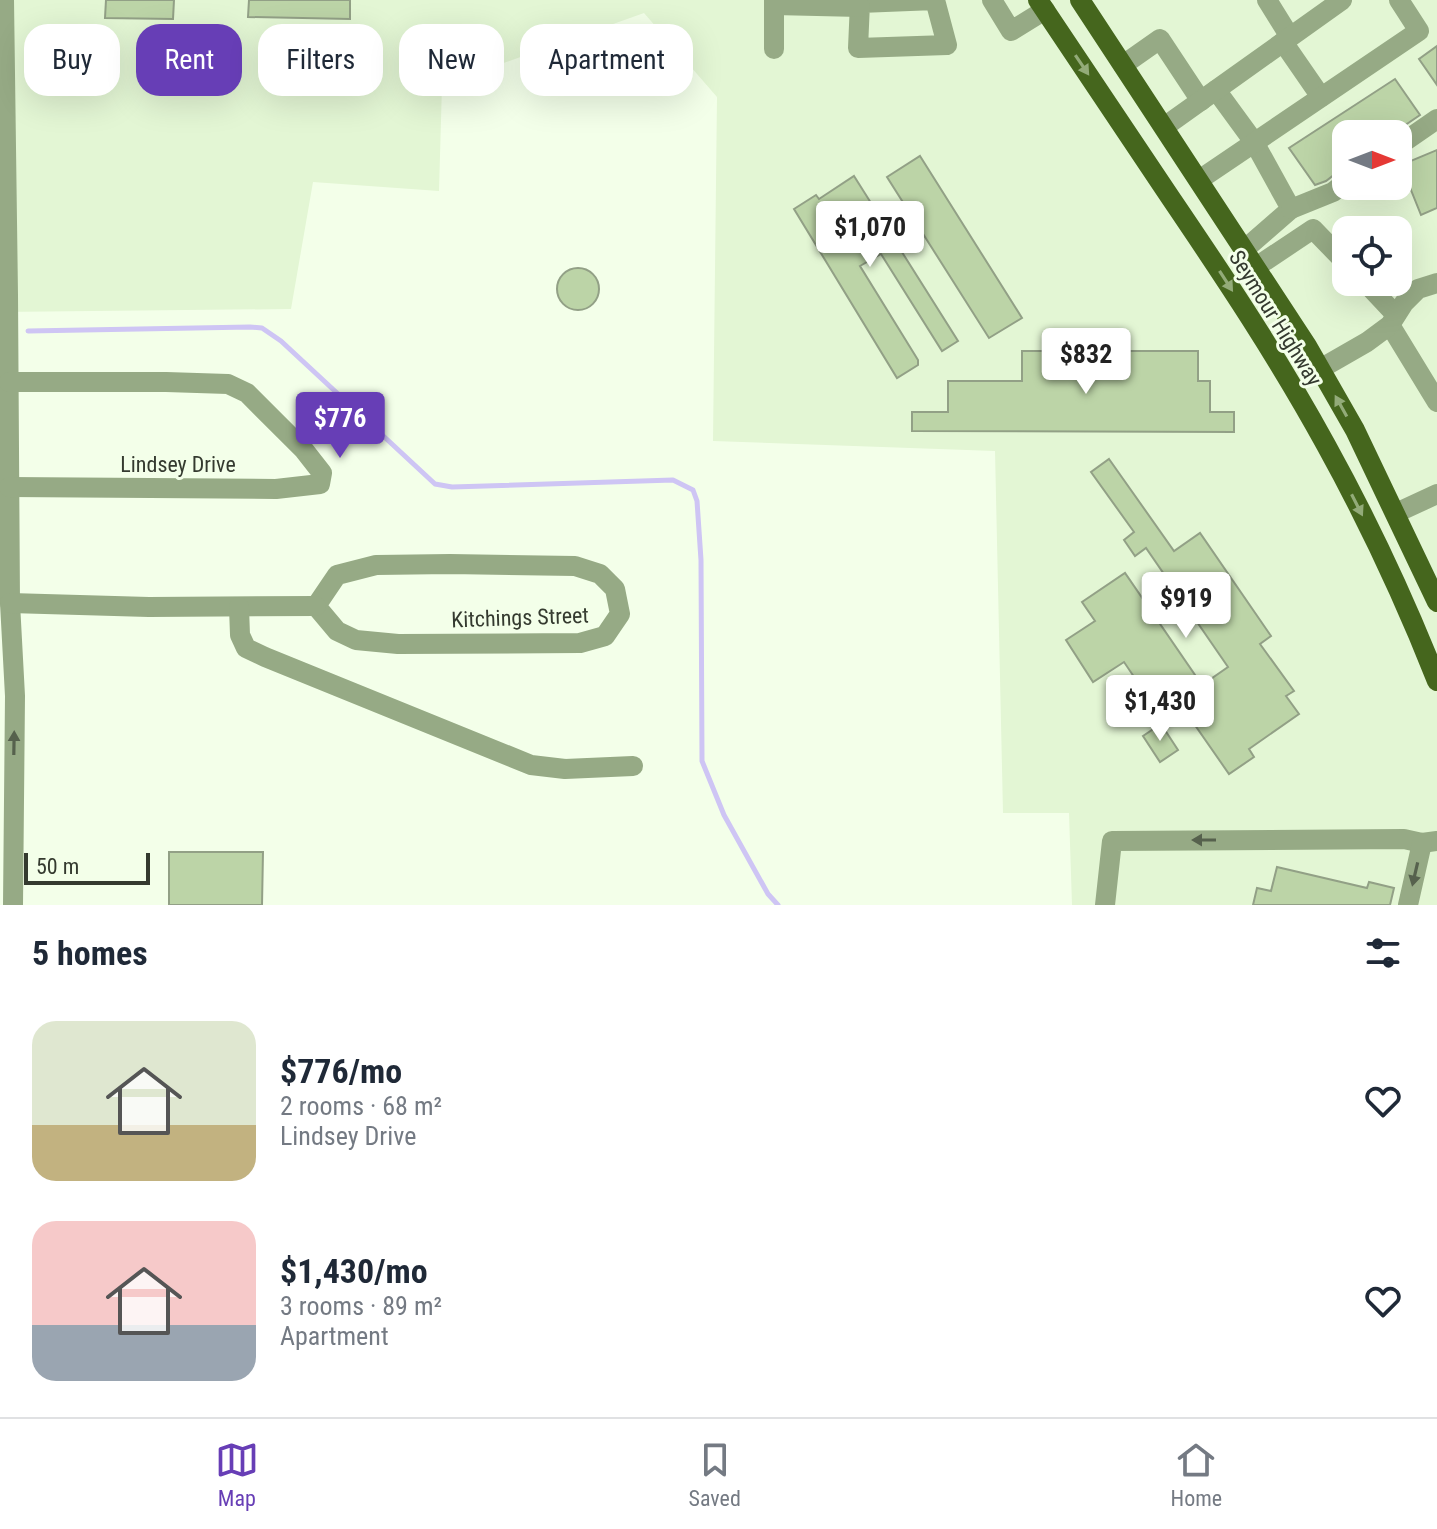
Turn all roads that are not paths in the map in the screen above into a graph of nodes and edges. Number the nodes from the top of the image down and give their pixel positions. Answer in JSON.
{"nodes":[{"id":1,"x":4,"y":0,"type":"edge"},
{"id":2,"x":935,"y":0,"type":"edge"},
{"id":3,"x":992,"y":0,"type":"edge"},
{"id":4,"x":1080,"y":0,"type":"edge"},
{"id":5,"x":1267,"y":0,"type":"edge"},
{"id":6,"x":1342,"y":0,"type":"edge"},
{"id":7,"x":1399,"y":0,"type":"edge"},
{"id":8,"x":774,"y":3,"type":"edge"},
{"id":9,"x":1041,"y":5,"type":"edge"},
{"id":10,"x":860,"y":7,"type":"junction"},
{"id":11,"x":1287,"y":40,"type":"junction"},
{"id":12,"x":774,"y":49,"type":"dead end"},
{"id":13,"x":1123,"y":65,"type":"junction"},
{"id":14,"x":1209,"y":96,"type":"junction"},
{"id":15,"x":1321,"y":97,"type":"junction"},
{"id":16,"x":1437,"y":119,"type":"edge"},
{"id":17,"x":1164,"y":127,"type":"junction"},
{"id":18,"x":1412,"y":136,"type":"edge"},
{"id":19,"x":1254,"y":142,"type":"junction"},
{"id":20,"x":1199,"y":180,"type":"junction"},
{"id":21,"x":1332,"y":192,"type":"edge"},
{"id":22,"x":1291,"y":209,"type":"junction"},
{"id":23,"x":1223,"y":216,"type":"junction"},
{"id":24,"x":1197,"y":236,"type":"junction"},
{"id":25,"x":1332,"y":249,"type":"edge"},
{"id":26,"x":1250,"y":258,"type":"junction"},
{"id":27,"x":1437,"y":283,"type":"edge"},
{"id":28,"x":1375,"y":296,"type":"edge"},
{"id":29,"x":1393,"y":320,"type":"junction"},
{"id":30,"x":1320,"y":369,"type":"junction"},
{"id":31,"x":9,"y":382,"type":"junction"},
{"id":32,"x":1437,"y":402,"type":"edge"},
{"id":33,"x":1364,"y":449,"type":"junction"},
{"id":34,"x":1336,"y":464,"type":"junction"},
{"id":35,"x":9,"y":487,"type":"junction"},
{"id":36,"x":1437,"y":494,"type":"edge"},
{"id":37,"x":1396,"y":513,"type":"junction"},
{"id":38,"x":1437,"y":602,"type":"edge"},
{"id":39,"x":10,"y":603,"type":"junction"},
{"id":40,"x":316,"y":606,"type":"junction"},
{"id":41,"x":239,"y":607,"type":"junction"},
{"id":42,"x":0,"y":638,"type":"edge"},
{"id":43,"x":1437,"y":681,"type":"edge"},
{"id":44,"x":633,"y":766,"type":"dead end"},
{"id":45,"x":1430,"y":842,"type":"edge"},
{"id":46,"x":13,"y":905,"type":"edge"},
{"id":47,"x":1105,"y":905,"type":"edge"},
{"id":48,"x":1408,"y":905,"type":"edge"}],
"edges":[{"from":1,"to":31,"type":"street"},
{"from":2,"to":10,"type":"street"},
{"from":2,"to":10,"type":"street"},
{"from":3,"to":9,"type":"street"},
{"from":4,"to":13,"type":"main road","name":"Seymour Highway"},
{"from":5,"to":11,"type":"street"},
{"from":6,"to":11,"type":"street"},
{"from":7,"to":15,"type":"street"},
{"from":8,"to":10,"type":"street"},
{"from":8,"to":12,"type":"street"},
{"from":9,"to":24,"type":"main road","name":"Seymour Highway","one_way":true},
{"from":11,"to":14,"type":"street"},
{"from":11,"to":15,"type":"street"},
{"from":13,"to":14,"type":"street"},
{"from":13,"to":17,"type":"main road","name":"Seymour Highway"},
{"from":14,"to":17,"type":"street"},
{"from":14,"to":19,"type":"street"},
{"from":15,"to":19,"type":"street"},
{"from":16,"to":18,"type":"street"},
{"from":17,"to":20,"type":"main road","name":"Seymour Highway"},
{"from":19,"to":20,"type":"street"},
{"from":19,"to":22,"type":"street"},
{"from":20,"to":23,"type":"main road","name":"Seymour Highway"},
{"from":21,"to":22,"type":"street"},
{"from":22,"to":26,"type":"street"},
{"from":23,"to":24,"type":"main road"},
{"from":23,"to":26,"type":"main road","name":"Seymour Highway"},
{"from":24,"to":34,"type":"main road","name":"Seymour Highway","one_way":true},
{"from":25,"to":26,"type":"street"},
{"from":26,"to":30,"type":"main road","name":"Seymour Highway"},
{"from":27,"to":29,"type":"street"},
{"from":28,"to":29,"type":"street"},
{"from":29,"to":30,"type":"street"},
{"from":29,"to":32,"type":"street"},
{"from":33,"to":30,"type":"main road","name":"Seymour Highway","one_way":true},
{"from":31,"to":35,"type":"street"},
{"from":31,"to":35,"type":"street","name":"Lindsey Drive"},
{"from":33,"to":34,"type":"main road"},
{"from":33,"to":37,"type":"main road","name":"Seymour Highway"},
{"from":34,"to":43,"type":"main road","name":"Seymour Highway","one_way":true},
{"from":35,"to":39,"type":"street"},
{"from":36,"to":37,"type":"street"},
{"from":37,"to":38,"type":"main road","name":"Seymour Highway"},
{"from":39,"to":41,"type":"street"},
{"from":39,"to":42,"type":"street"},
{"from":46,"to":39,"type":"street","one_way":true},
{"from":40,"to":40,"type":"street","name":"Kitchings Street"},
{"from":40,"to":41,"type":"street"},
{"from":41,"to":44,"type":"street"},
{"from":45,"to":47,"type":"street","one_way":true},
{"from":45,"to":48,"type":"street","one_way":true}]}
